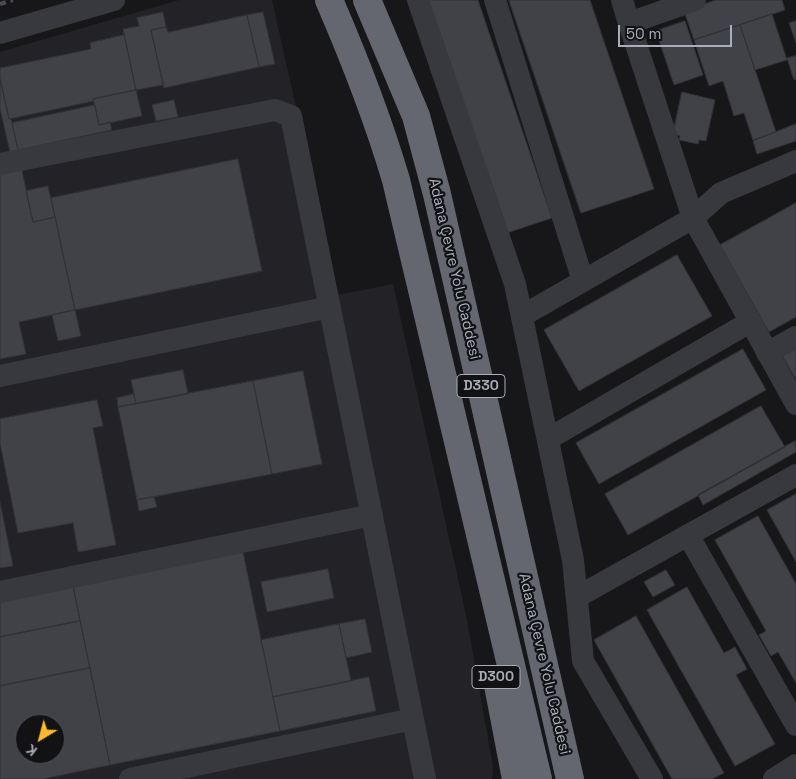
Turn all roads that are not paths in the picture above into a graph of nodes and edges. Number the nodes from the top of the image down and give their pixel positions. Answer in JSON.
{"nodes":[{"id":1,"x":114,"y":0,"type":"edge"},
{"id":2,"x":329,"y":0,"type":"edge"},
{"id":3,"x":367,"y":0,"type":"edge"},
{"id":4,"x":418,"y":0,"type":"edge"},
{"id":5,"x":495,"y":0,"type":"edge"},
{"id":6,"x":622,"y":0,"type":"edge"},
{"id":7,"x":695,"y":0,"type":"edge"},
{"id":8,"x":629,"y":23,"type":"junction"},
{"id":9,"x":0,"y":33,"type":"edge"},
{"id":10,"x":796,"y":161,"type":"edge"},
{"id":11,"x":0,"y":164,"type":"edge"},
{"id":12,"x":693,"y":218,"type":"junction"},
{"id":13,"x":584,"y":281,"type":"junction"},
{"id":14,"x":330,"y":307,"type":"junction"},
{"id":15,"x":522,"y":316,"type":"junction"},
{"id":16,"x":750,"y":322,"type":"junction"},
{"id":17,"x":796,"y":337,"type":"edge"},
{"id":18,"x":767,"y":352,"type":"junction"},
{"id":19,"x":0,"y":376,"type":"edge"},
{"id":20,"x":796,"y":404,"type":"edge"},
{"id":21,"x":548,"y":439,"type":"junction"},
{"id":22,"x":796,"y":475,"type":"edge"},
{"id":23,"x":372,"y":515,"type":"junction"},
{"id":24,"x":688,"y":535,"type":"junction"},
{"id":25,"x":488,"y":574,"type":"junction"},
{"id":26,"x":0,"y":592,"type":"edge"},
{"id":27,"x":577,"y":598,"type":"junction"},
{"id":28,"x":413,"y":719,"type":"junction"},
{"id":29,"x":796,"y":726,"type":"edge"},
{"id":30,"x":796,"y":765,"type":"edge"},
{"id":31,"x":130,"y":779,"type":"edge"},
{"id":32,"x":425,"y":779,"type":"edge"},
{"id":33,"x":516,"y":779,"type":"edge"},
{"id":34,"x":538,"y":779,"type":"edge"},
{"id":35,"x":570,"y":779,"type":"edge"},
{"id":36,"x":652,"y":779,"type":"edge"},
{"id":37,"x":774,"y":779,"type":"edge"}],
"edges":[{"from":1,"to":9,"type":"street"},
{"from":2,"to":25,"type":"highway","number":"D330"},
{"from":3,"to":35,"type":"highway","name":"Adana Çevre Yolu Caddesi","number":"D330"},
{"from":4,"to":15,"type":"street"},
{"from":5,"to":13,"type":"street"},
{"from":6,"to":8,"type":"street"},
{"from":7,"to":8,"type":"street"},
{"from":8,"to":12,"type":"street"},
{"from":10,"to":12,"type":"street"},
{"from":11,"to":14,"type":"street"},
{"from":12,"to":13,"type":"street"},
{"from":12,"to":16,"type":"street"},
{"from":13,"to":15,"type":"street"},
{"from":14,"to":19,"type":"street"},
{"from":14,"to":23,"type":"street"},
{"from":15,"to":21,"type":"street"},
{"from":16,"to":18,"type":"street"},
{"from":16,"to":21,"type":"street"},
{"from":17,"to":18,"type":"street"},
{"from":18,"to":20,"type":"street"},
{"from":21,"to":27,"type":"street"},
{"from":22,"to":24,"type":"street"},
{"from":23,"to":26,"type":"street"},
{"from":23,"to":28,"type":"street"},
{"from":24,"to":27,"type":"street"},
{"from":24,"to":29,"type":"street"},
{"from":25,"to":33,"type":"highway","number":"D300"},
{"from":25,"to":34,"type":"highway","number":"D330"},
{"from":27,"to":36,"type":"street"},
{"from":28,"to":31,"type":"street"},
{"from":28,"to":32,"type":"street"},
{"from":30,"to":37,"type":"street"}]}
